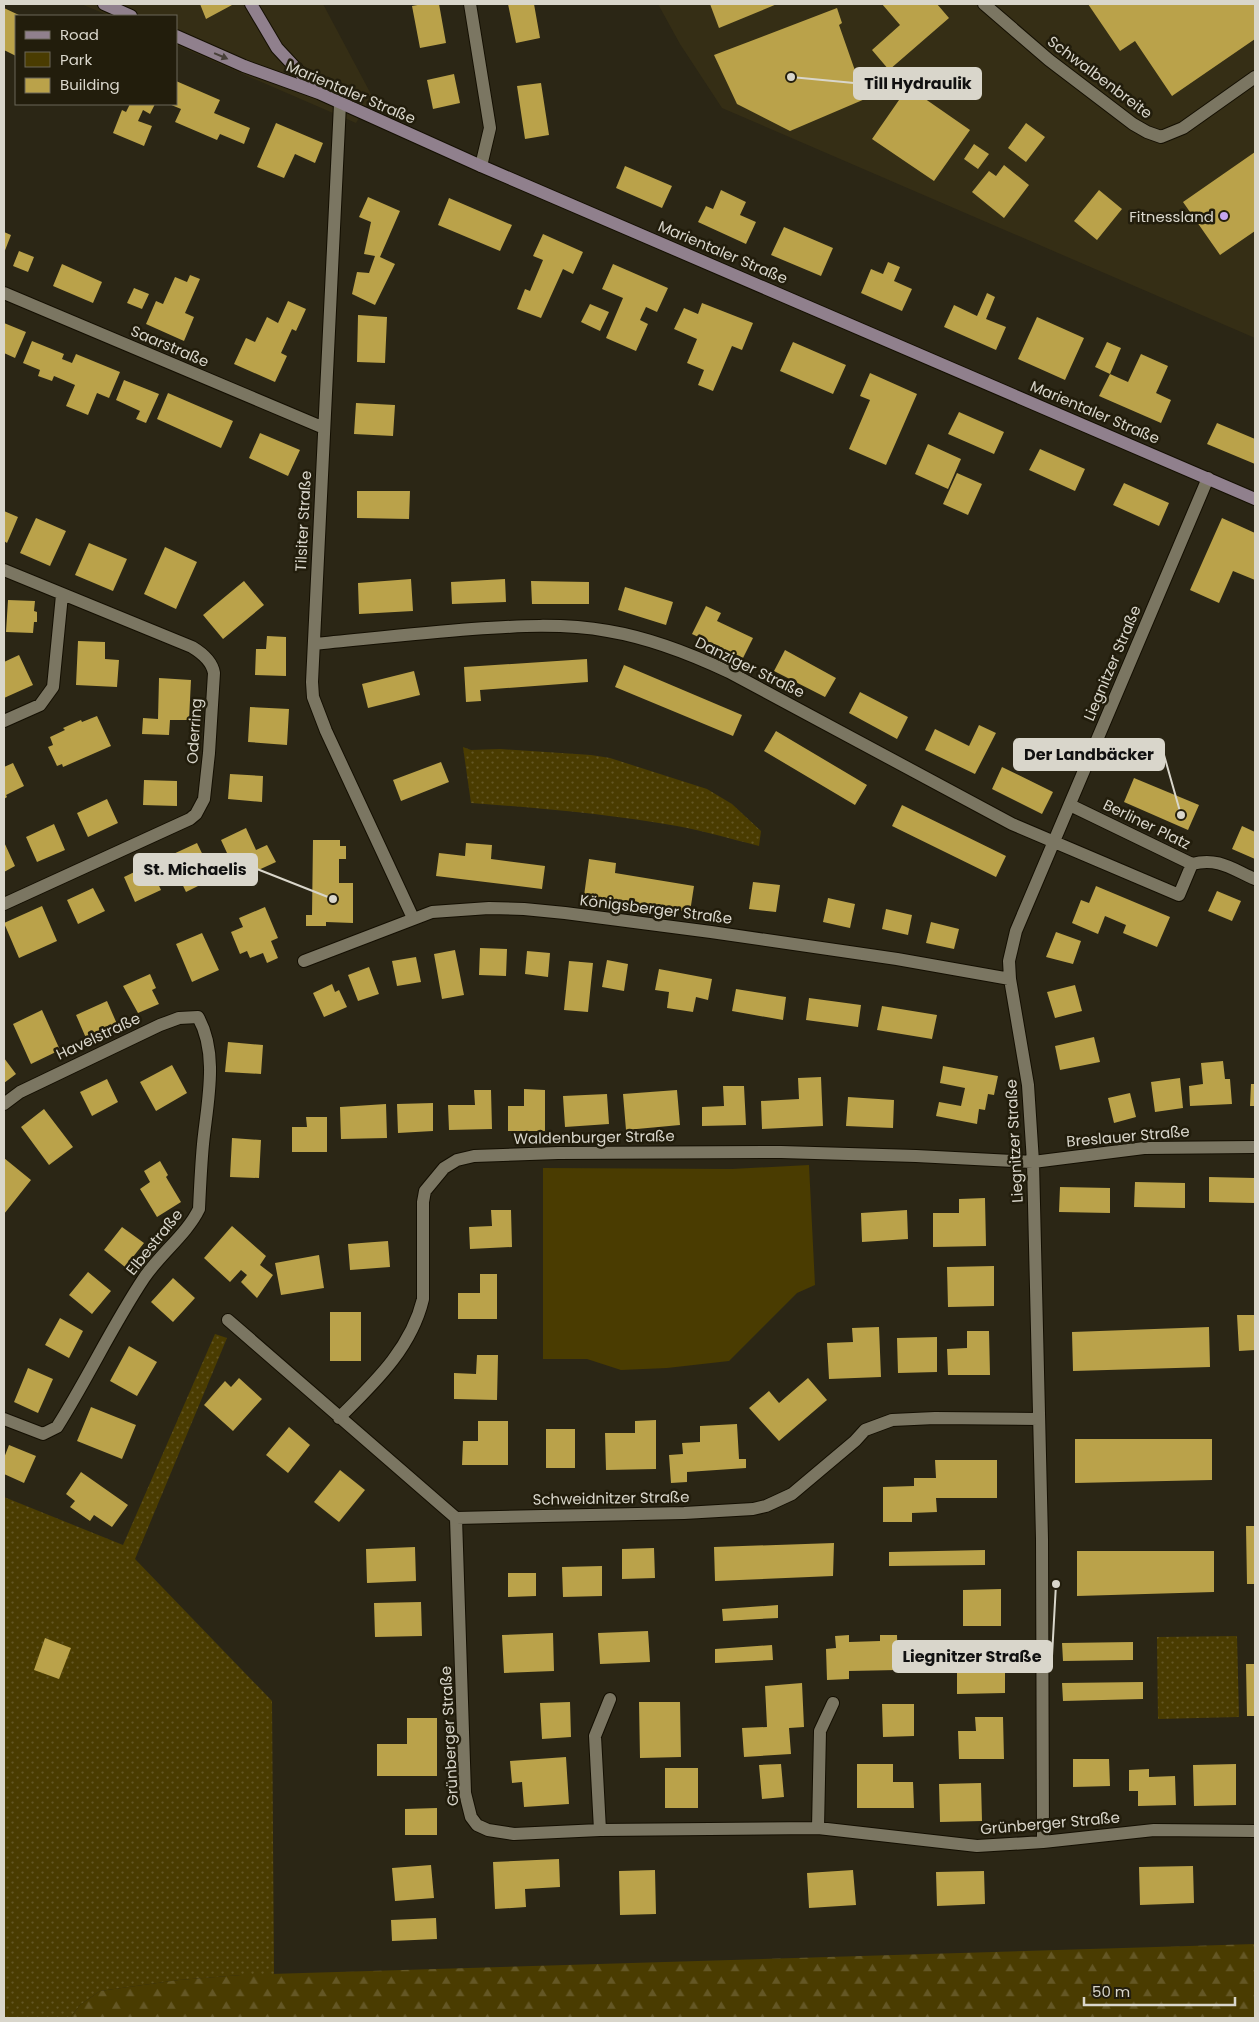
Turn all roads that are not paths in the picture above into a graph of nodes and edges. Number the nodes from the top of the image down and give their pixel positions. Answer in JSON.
{"nodes":[{"id":1,"x":104,"y":4,"type":"edge"},
{"id":2,"x":251,"y":4,"type":"edge"},
{"id":3,"x":470,"y":4,"type":"edge"},
{"id":4,"x":984,"y":4,"type":"edge"},
{"id":5,"x":129,"y":15,"type":"edge"},
{"id":6,"x":178,"y":37,"type":"edge"},
{"id":7,"x":1255,"y":78,"type":"edge"},
{"id":8,"x":318,"y":93,"type":"junction"},
{"id":9,"x":340,"y":104,"type":"junction"},
{"id":10,"x":481,"y":166,"type":"junction"},
{"id":11,"x":4,"y":293,"type":"edge"},
{"id":12,"x":324,"y":428,"type":"junction"},
{"id":13,"x":1208,"y":478,"type":"junction"},
{"id":14,"x":1255,"y":500,"type":"edge"},
{"id":15,"x":4,"y":570,"type":"edge"},
{"id":16,"x":62,"y":595,"type":"junction"},
{"id":17,"x":314,"y":644,"type":"junction"},
{"id":18,"x":4,"y":721,"type":"edge"},
{"id":19,"x":1070,"y":805,"type":"junction"},
{"id":20,"x":1054,"y":843,"type":"junction"},
{"id":21,"x":1192,"y":864,"type":"junction"},
{"id":22,"x":1255,"y":879,"type":"edge"},
{"id":23,"x":4,"y":904,"type":"edge"},
{"id":24,"x":413,"y":918,"type":"junction"},
{"id":25,"x":304,"y":961,"type":"dead end"},
{"id":26,"x":1010,"y":979,"type":"junction"},
{"id":27,"x":206,"y":1029,"type":"joint"},
{"id":28,"x":4,"y":1104,"type":"edge"},
{"id":29,"x":1255,"y":1147,"type":"edge"},
{"id":30,"x":1033,"y":1162,"type":"junction"},
{"id":31,"x":228,"y":1320,"type":"dead end"},
{"id":32,"x":339,"y":1418,"type":"junction"},
{"id":33,"x":4,"y":1419,"type":"edge"},
{"id":34,"x":1039,"y":1419,"type":"junction"},
{"id":35,"x":456,"y":1518,"type":"junction"},
{"id":36,"x":610,"y":1699,"type":"dead end"},
{"id":37,"x":833,"y":1703,"type":"dead end"},
{"id":38,"x":818,"y":1828,"type":"junction"},
{"id":39,"x":600,"y":1830,"type":"junction"},
{"id":40,"x":1255,"y":1831,"type":"edge"},
{"id":41,"x":1042,"y":1842,"type":"junction"}],
"edges":[{"from":1,"to":5,"type":"main road"},
{"from":2,"to":8,"type":"main road"},
{"from":3,"to":10,"type":"street"},
{"from":4,"to":7,"type":"street","name":"Schwalbenbreite"},
{"from":6,"to":8,"type":"main road","name":"Marientaler Straße","one_way":true},
{"from":8,"to":9,"type":"main road","name":"Marientaler Straße"},
{"from":9,"to":10,"type":"main road","name":"Marientaler Straße"},
{"from":9,"to":12,"type":"street","name":"Tilsiter Straße"},
{"from":10,"to":13,"type":"main road","name":"Marientaler Straße"},
{"from":11,"to":12,"type":"street","name":"Saarstraße"},
{"from":12,"to":17,"type":"street","name":"Tilsiter Straße"},
{"from":13,"to":14,"type":"main road","name":"Marientaler Straße"},
{"from":13,"to":19,"type":"street","name":"Liegnitzer Straße"},
{"from":15,"to":16,"type":"street","name":"Oderring"},
{"from":16,"to":18,"type":"street"},
{"from":16,"to":23,"type":"street","name":"Oderring"},
{"from":17,"to":20,"type":"street","name":"Danziger Straße"},
{"from":17,"to":24,"type":"street","name":"Tilsiter Straße"},
{"from":19,"to":20,"type":"street","name":"Liegnitzer Straße"},
{"from":19,"to":21,"type":"street","name":"Berliner Platz"},
{"from":20,"to":21,"type":"street","name":"Berliner Platz"},
{"from":20,"to":26,"type":"street","name":"Liegnitzer Straße"},
{"from":21,"to":22,"type":"street"},
{"from":24,"to":25,"type":"street","name":"Königsberger Straße"},
{"from":24,"to":26,"type":"street","name":"Königsberger Straße"},
{"from":26,"to":30,"type":"street","name":"Liegnitzer Straße"},
{"from":27,"to":28,"type":"street","name":"Havelstraße"},
{"from":27,"to":33,"type":"street","name":"Elbestraße"},
{"from":29,"to":30,"type":"street","name":"Breslauer Straße"},
{"from":30,"to":32,"type":"street","name":"Waldenburger Straße"},
{"from":30,"to":34,"type":"street","name":"Liegnitzer Straße"},
{"from":31,"to":32,"type":"street"},
{"from":32,"to":35,"type":"street"},
{"from":34,"to":35,"type":"street","name":"Schweidnitzer Straße"},
{"from":34,"to":41,"type":"street","name":"Liegnitzer Straße"},
{"from":35,"to":39,"type":"street","name":"Grünberger Straße"},
{"from":36,"to":39,"type":"street"},
{"from":37,"to":38,"type":"street"},
{"from":38,"to":39,"type":"street","name":"Grünberger Straße"},
{"from":38,"to":41,"type":"street","name":"Grünberger Straße"},
{"from":40,"to":41,"type":"street","name":"Grünberger Straße"}]}
